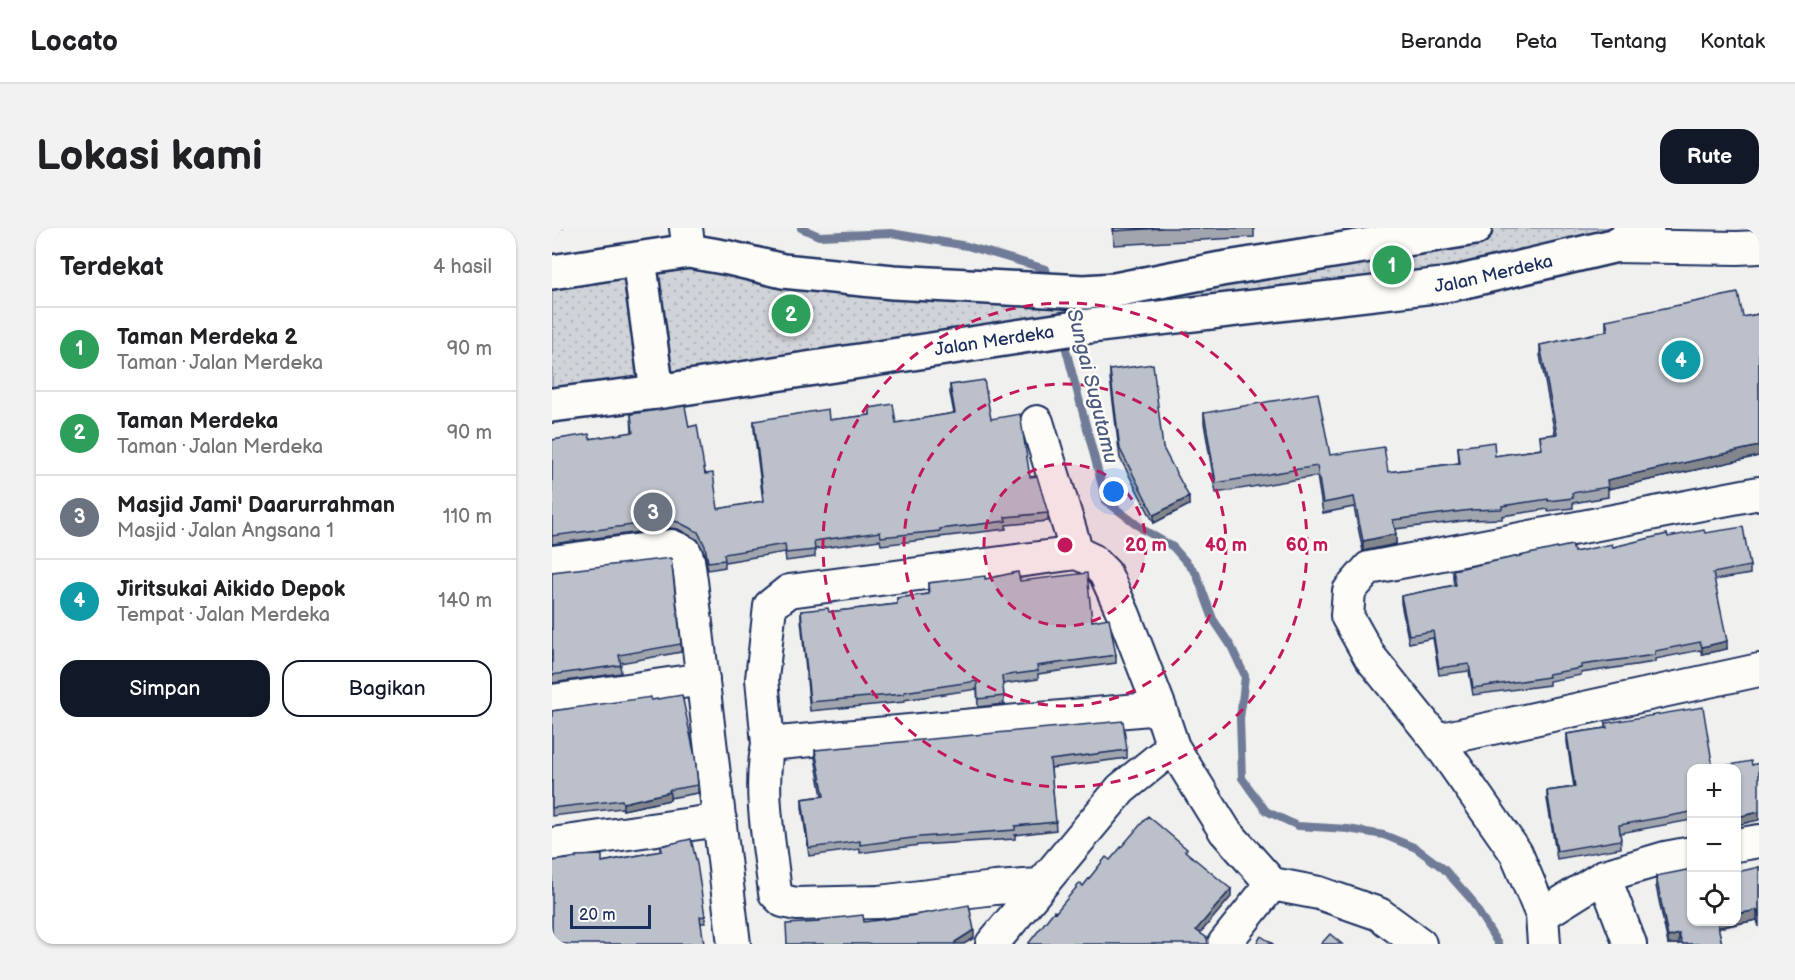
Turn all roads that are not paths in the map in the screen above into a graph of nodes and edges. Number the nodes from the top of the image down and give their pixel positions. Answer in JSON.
{"nodes":[{"id":1,"x":1475,"y":228,"type":"edge"},
{"id":2,"x":1484,"y":228,"type":"edge"},
{"id":3,"x":1647,"y":228,"type":"edge"},
{"id":4,"x":687,"y":240,"type":"edge"},
{"id":5,"x":1612,"y":246,"type":"junction"},
{"id":6,"x":1759,"y":247,"type":"edge"},
{"id":7,"x":639,"y":259,"type":"junction"},
{"id":8,"x":552,"y":272,"type":"edge"},
{"id":9,"x":1497,"y":274,"type":"junction"},
{"id":10,"x":657,"y":392,"type":"junction"},
{"id":11,"x":552,"y":405,"type":"edge"},
{"id":12,"x":1037,"y":422,"type":"dead end"},
{"id":13,"x":1759,"y":493,"type":"edge"},
{"id":14,"x":1077,"y":554,"type":"junction"},
{"id":15,"x":552,"y":562,"type":"edge"},
{"id":16,"x":1759,"y":670,"type":"edge"},
{"id":17,"x":703,"y":679,"type":"junction"},
{"id":18,"x":552,"y":701,"type":"edge"},
{"id":19,"x":1160,"y":708,"type":"junction"},
{"id":20,"x":1437,"y":740,"type":"junction"},
{"id":21,"x":768,"y":744,"type":"junction"},
{"id":22,"x":1173,"y":747,"type":"junction"},
{"id":23,"x":720,"y":820,"type":"junction"},
{"id":24,"x":1759,"y":841,"type":"edge"},
{"id":25,"x":552,"y":844,"type":"edge"},
{"id":26,"x":1741,"y":844,"type":"edge"},
{"id":27,"x":1687,"y":854,"type":"edge"},
{"id":28,"x":1604,"y":876,"type":"junction"},
{"id":29,"x":1272,"y":884,"type":"junction"},
{"id":30,"x":1039,"y":885,"type":"junction"},
{"id":31,"x":1543,"y":933,"type":"edge"},
{"id":32,"x":734,"y":944,"type":"edge"},
{"id":33,"x":992,"y":944,"type":"edge"},
{"id":34,"x":1224,"y":944,"type":"edge"},
{"id":35,"x":1419,"y":944,"type":"edge"},
{"id":36,"x":1630,"y":944,"type":"edge"}],
"edges":[{"from":1,"to":4,"type":"street"},
{"from":2,"to":9,"type":"street"},
{"from":3,"to":5,"type":"street","name":"Jalan Merdeka"},
{"from":4,"to":7,"type":"street"},
{"from":5,"to":6,"type":"street","name":"Jalan Merdeka"},
{"from":5,"to":9,"type":"street","name":"Jalan Merdeka"},
{"from":7,"to":8,"type":"street"},
{"from":7,"to":10,"type":"street"},
{"from":9,"to":10,"type":"street","name":"Jalan Merdeka"},
{"from":10,"to":11,"type":"street","name":"Jalan Merdeka"},
{"from":12,"to":14,"type":"street"},
{"from":13,"to":20,"type":"street"},
{"from":14,"to":19,"type":"street"},
{"from":14,"to":21,"type":"street"},
{"from":15,"to":17,"type":"street"},
{"from":16,"to":20,"type":"street"},
{"from":17,"to":18,"type":"street"},
{"from":17,"to":23,"type":"street"},
{"from":19,"to":21,"type":"street"},
{"from":19,"to":22,"type":"street"},
{"from":20,"to":31,"type":"street"},
{"from":21,"to":30,"type":"street"},
{"from":22,"to":29,"type":"street"},
{"from":22,"to":30,"type":"street"},
{"from":23,"to":25,"type":"street"},
{"from":23,"to":32,"type":"street"},
{"from":24,"to":26,"type":"street"},
{"from":27,"to":28,"type":"street"},
{"from":28,"to":31,"type":"street"},
{"from":28,"to":36,"type":"street"},
{"from":29,"to":34,"type":"street"},
{"from":29,"to":35,"type":"street"},
{"from":30,"to":33,"type":"street"}]}
